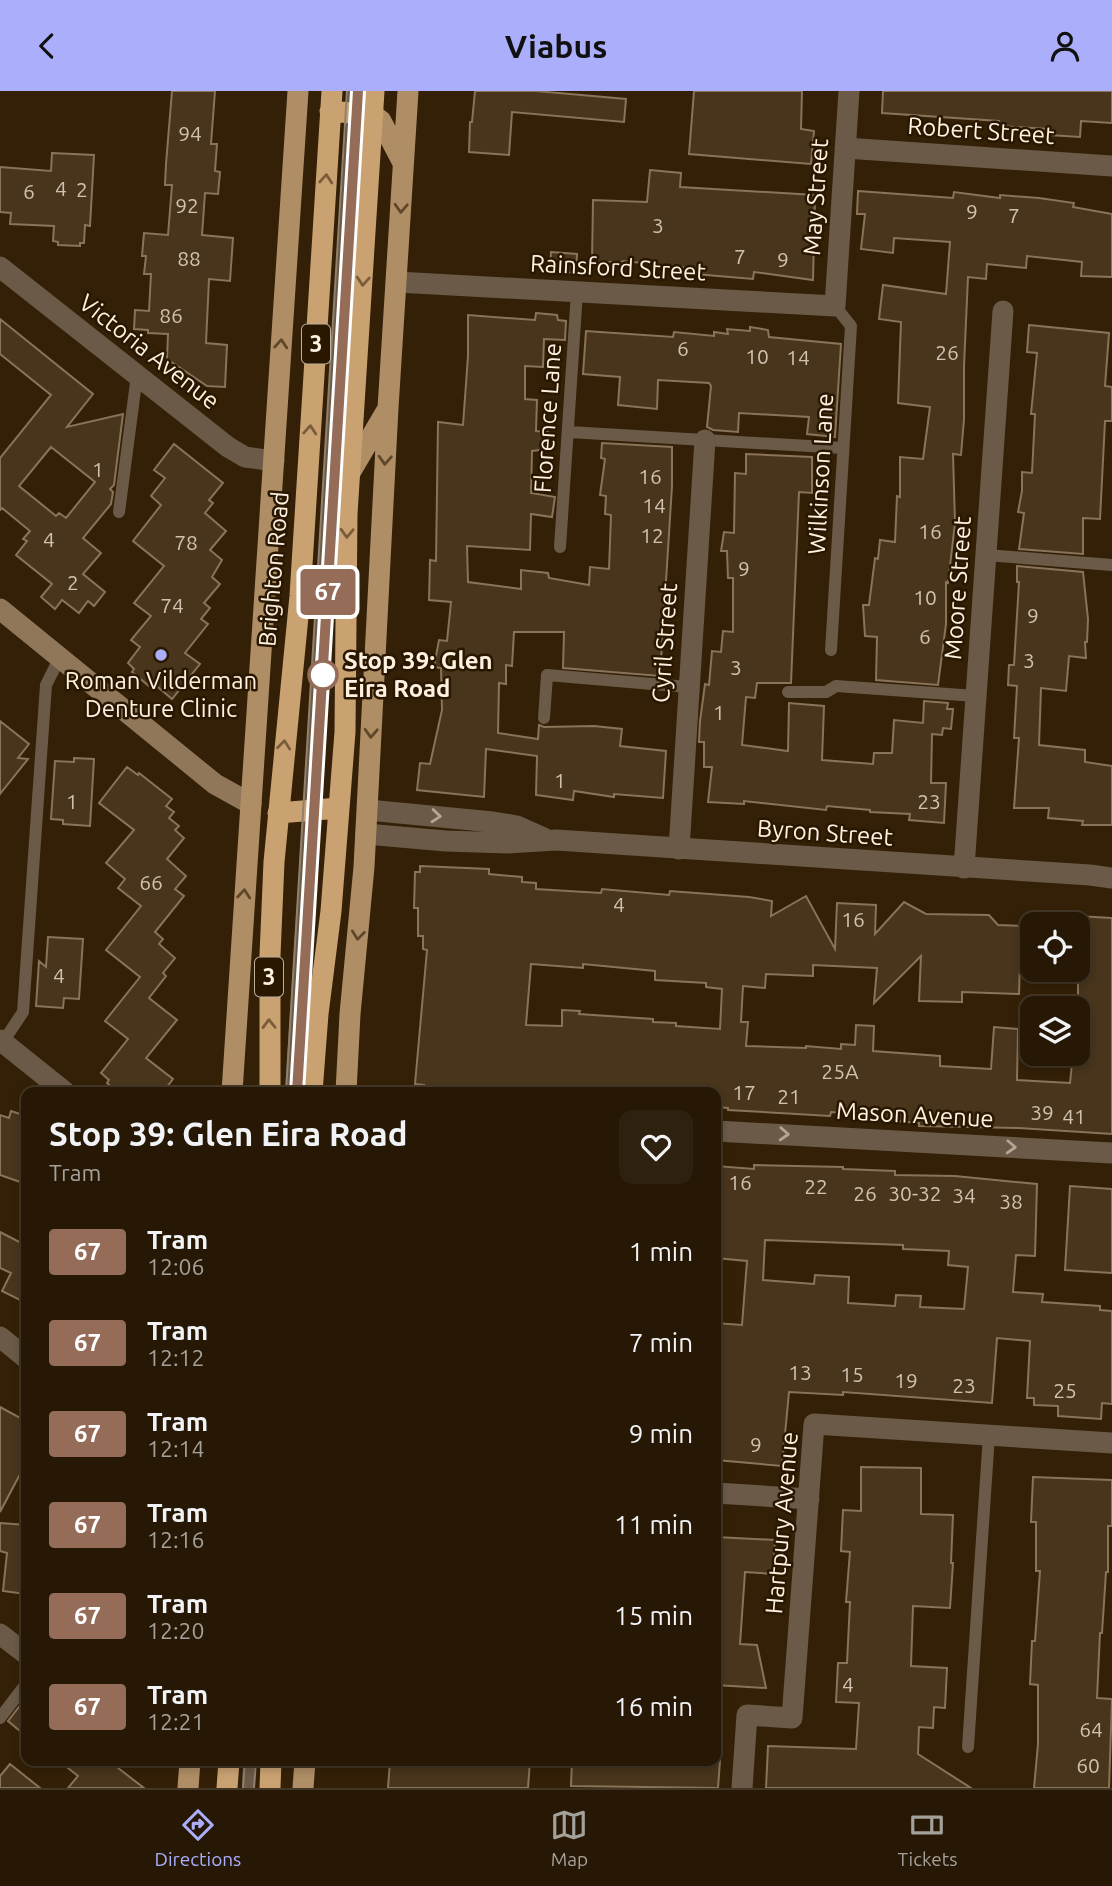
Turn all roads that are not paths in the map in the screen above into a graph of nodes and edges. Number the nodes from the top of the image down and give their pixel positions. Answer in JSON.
{"nodes":[{"id":1,"x":298,"y":91,"type":"edge"},
{"id":2,"x":354,"y":91,"type":"edge"},
{"id":3,"x":374,"y":91,"type":"edge"},
{"id":4,"x":408,"y":91,"type":"edge"},
{"id":5,"x":849,"y":91,"type":"edge"},
{"id":6,"x":331,"y":101,"type":"edge"},
{"id":7,"x":363,"y":114,"type":"junction"},
{"id":8,"x":845,"y":148,"type":"junction"},
{"id":9,"x":404,"y":163,"type":"junction"},
{"id":10,"x":1112,"y":166,"type":"edge"},
{"id":11,"x":0,"y":267,"type":"edge"},
{"id":12,"x":397,"y":282,"type":"junction"},
{"id":13,"x":577,"y":292,"type":"junction"},
{"id":14,"x":835,"y":306,"type":"junction"},
{"id":15,"x":1003,"y":311,"type":"dead end"},
{"id":16,"x":137,"y":375,"type":"junction"},
{"id":17,"x":388,"y":408,"type":"junction"},
{"id":18,"x":569,"y":432,"type":"junction"},
{"id":19,"x":705,"y":440,"type":"junction"},
{"id":20,"x":843,"y":448,"type":"junction"},
{"id":21,"x":274,"y":461,"type":"junction"},
{"id":22,"x":351,"y":471,"type":"junction"},
{"id":23,"x":119,"y":512,"type":"dead end"},
{"id":24,"x":560,"y":547,"type":"dead end"},
{"id":25,"x":986,"y":555,"type":"junction"},
{"id":26,"x":1112,"y":565,"type":"edge"},
{"id":27,"x":0,"y":609,"type":"edge"},
{"id":28,"x":831,"y":650,"type":"dead end"},
{"id":29,"x":60,"y":657,"type":"junction"},
{"id":30,"x":688,"y":687,"type":"junction"},
{"id":31,"x":788,"y":691,"type":"dead end"},
{"id":32,"x":976,"y":696,"type":"junction"},
{"id":33,"x":544,"y":718,"type":"dead end"},
{"id":34,"x":251,"y":804,"type":"junction"},
{"id":35,"x":368,"y":810,"type":"junction"},
{"id":36,"x":278,"y":813,"type":"junction"},
{"id":37,"x":308,"y":816,"type":"junction"},
{"id":38,"x":338,"y":818,"type":"junction"},
{"id":39,"x":366,"y":834,"type":"junction"},
{"id":40,"x":556,"y":841,"type":"junction"},
{"id":41,"x":679,"y":849,"type":"junction"},
{"id":42,"x":964,"y":868,"type":"junction"},
{"id":43,"x":1112,"y":870,"type":"edge"},
{"id":44,"x":1090,"y":875,"type":"junction"},
{"id":45,"x":1112,"y":878,"type":"edge"},
{"id":46,"x":2,"y":1041,"type":"edge"},
{"id":47,"x":59,"y":1087,"type":"edge"},
{"id":48,"x":232,"y":1087,"type":"edge"},
{"id":49,"x":270,"y":1087,"type":"edge"},
{"id":50,"x":291,"y":1087,"type":"edge"},
{"id":51,"x":312,"y":1087,"type":"edge"},
{"id":52,"x":346,"y":1087,"type":"edge"},
{"id":53,"x":721,"y":1131,"type":"edge"},
{"id":54,"x":1112,"y":1153,"type":"edge"},
{"id":55,"x":0,"y":1337,"type":"edge"},
{"id":56,"x":21,"y":1354,"type":"edge"},
{"id":57,"x":989,"y":1435,"type":"junction"},
{"id":58,"x":1112,"y":1443,"type":"edge"},
{"id":59,"x":721,"y":1493,"type":"edge"},
{"id":60,"x":808,"y":1499,"type":"junction"},
{"id":61,"x":0,"y":1634,"type":"edge"},
{"id":62,"x":21,"y":1650,"type":"edge"},
{"id":63,"x":21,"y":1691,"type":"edge"},
{"id":64,"x":0,"y":1718,"type":"edge"},
{"id":65,"x":968,"y":1747,"type":"dead end"},
{"id":66,"x":190,"y":1766,"type":"edge"},
{"id":67,"x":229,"y":1766,"type":"edge"},
{"id":68,"x":249,"y":1766,"type":"edge"},
{"id":69,"x":271,"y":1766,"type":"edge"},
{"id":70,"x":305,"y":1766,"type":"edge"},
{"id":71,"x":188,"y":1788,"type":"edge"},
{"id":72,"x":227,"y":1788,"type":"edge"},
{"id":73,"x":247,"y":1788,"type":"edge"},
{"id":74,"x":270,"y":1788,"type":"edge"},
{"id":75,"x":303,"y":1788,"type":"edge"},
{"id":76,"x":742,"y":1788,"type":"edge"}],
"edges":[{"from":21,"to":1,"type":"main road","name":"Brighton Road","one_way":true},
{"from":2,"to":7,"type":"lane"},
{"from":3,"to":7,"type":"highway","number":"3"},
{"from":4,"to":9,"type":"main road"},
{"from":5,"to":8,"type":"street","name":"May Street"},
{"from":6,"to":7,"type":"highway"},
{"from":36,"to":6,"type":"highway","name":"Brighton Road","number":"3","one_way":true},
{"from":7,"to":9,"type":"main road"},
{"from":7,"to":22,"type":"highway","number":"3","one_way":true},
{"from":7,"to":37,"type":"lane"},
{"from":8,"to":10,"type":"street","name":"Robert Street"},
{"from":8,"to":14,"type":"street","name":"May Street"},
{"from":9,"to":12,"type":"main road","one_way":true},
{"from":11,"to":16,"type":"street","name":"Victoria Avenue"},
{"from":12,"to":13,"type":"street","name":"Rainsford Street"},
{"from":12,"to":17,"type":"main road"},
{"from":13,"to":14,"type":"street","name":"Rainsford Street"},
{"from":13,"to":18,"type":"lane","name":"Florence Lane"},
{"from":14,"to":20,"type":"lane","name":"Wilkinson Lane"},
{"from":15,"to":25,"type":"street","name":"Moore Street"},
{"from":16,"to":21,"type":"street","name":"Victoria Avenue"},
{"from":16,"to":23,"type":"lane"},
{"from":17,"to":22,"type":"main road"},
{"from":17,"to":35,"type":"main road","one_way":true},
{"from":18,"to":19,"type":"lane"},
{"from":18,"to":24,"type":"lane","name":"Florence Lane"},
{"from":19,"to":20,"type":"lane"},
{"from":19,"to":30,"type":"street","name":"Cyril Street"},
{"from":20,"to":28,"type":"lane","name":"Wilkinson Lane"},
{"from":21,"to":34,"type":"main road","name":"Brighton Road"},
{"from":22,"to":38,"type":"highway","number":"3","one_way":true},
{"from":25,"to":26,"type":"lane"},
{"from":25,"to":32,"type":"street","name":"Moore Street"},
{"from":27,"to":29,"type":"main road"},
{"from":29,"to":34,"type":"main road"},
{"from":29,"to":46,"type":"lane"},
{"from":30,"to":33,"type":"lane"},
{"from":30,"to":41,"type":"street","name":"Cyril Street"},
{"from":31,"to":32,"type":"lane"},
{"from":32,"to":42,"type":"street","name":"Moore Street"},
{"from":34,"to":36,"type":"main road"},
{"from":48,"to":34,"type":"main road","name":"Brighton Road","one_way":true},
{"from":35,"to":38,"type":"main road","name":"Byron Street"},
{"from":35,"to":39,"type":"main road"},
{"from":35,"to":40,"type":"street","name":"Byron Street","one_way":true},
{"from":36,"to":37,"type":"highway"},
{"from":49,"to":36,"type":"highway","name":"Brighton Road","number":"3","one_way":true},
{"from":37,"to":38,"type":"highway"},
{"from":37,"to":50,"type":"lane"},
{"from":38,"to":39,"type":"main road","name":"Byron Street"},
{"from":38,"to":51,"type":"highway","number":"3"},
{"from":39,"to":40,"type":"street","name":"Byron Street"},
{"from":39,"to":52,"type":"main road","one_way":true},
{"from":40,"to":41,"type":"street","name":"Byron Street"},
{"from":41,"to":42,"type":"street","name":"Byron Street"},
{"from":42,"to":44,"type":"street","name":"Byron Street"},
{"from":43,"to":44,"type":"street","name":"Byron Street"},
{"from":44,"to":45,"type":"street","name":"Byron Street"},
{"from":46,"to":47,"type":"street"},
{"from":53,"to":54,"type":"street","name":"Mason Avenue","one_way":true},
{"from":55,"to":56,"type":"street"},
{"from":57,"to":58,"type":"street","name":"Hartpury Avenue"},
{"from":57,"to":60,"type":"street","name":"Hartpury Avenue"},
{"from":57,"to":65,"type":"lane"},
{"from":59,"to":60,"type":"street"},
{"from":60,"to":76,"type":"street","name":"Hartpury Avenue"},
{"from":61,"to":62,"type":"street"},
{"from":63,"to":64,"type":"lane"},
{"from":66,"to":71,"type":"main road"},
{"from":67,"to":72,"type":"highway"},
{"from":68,"to":73,"type":"lane"},
{"from":69,"to":74,"type":"highway"},
{"from":70,"to":75,"type":"main road"}]}
